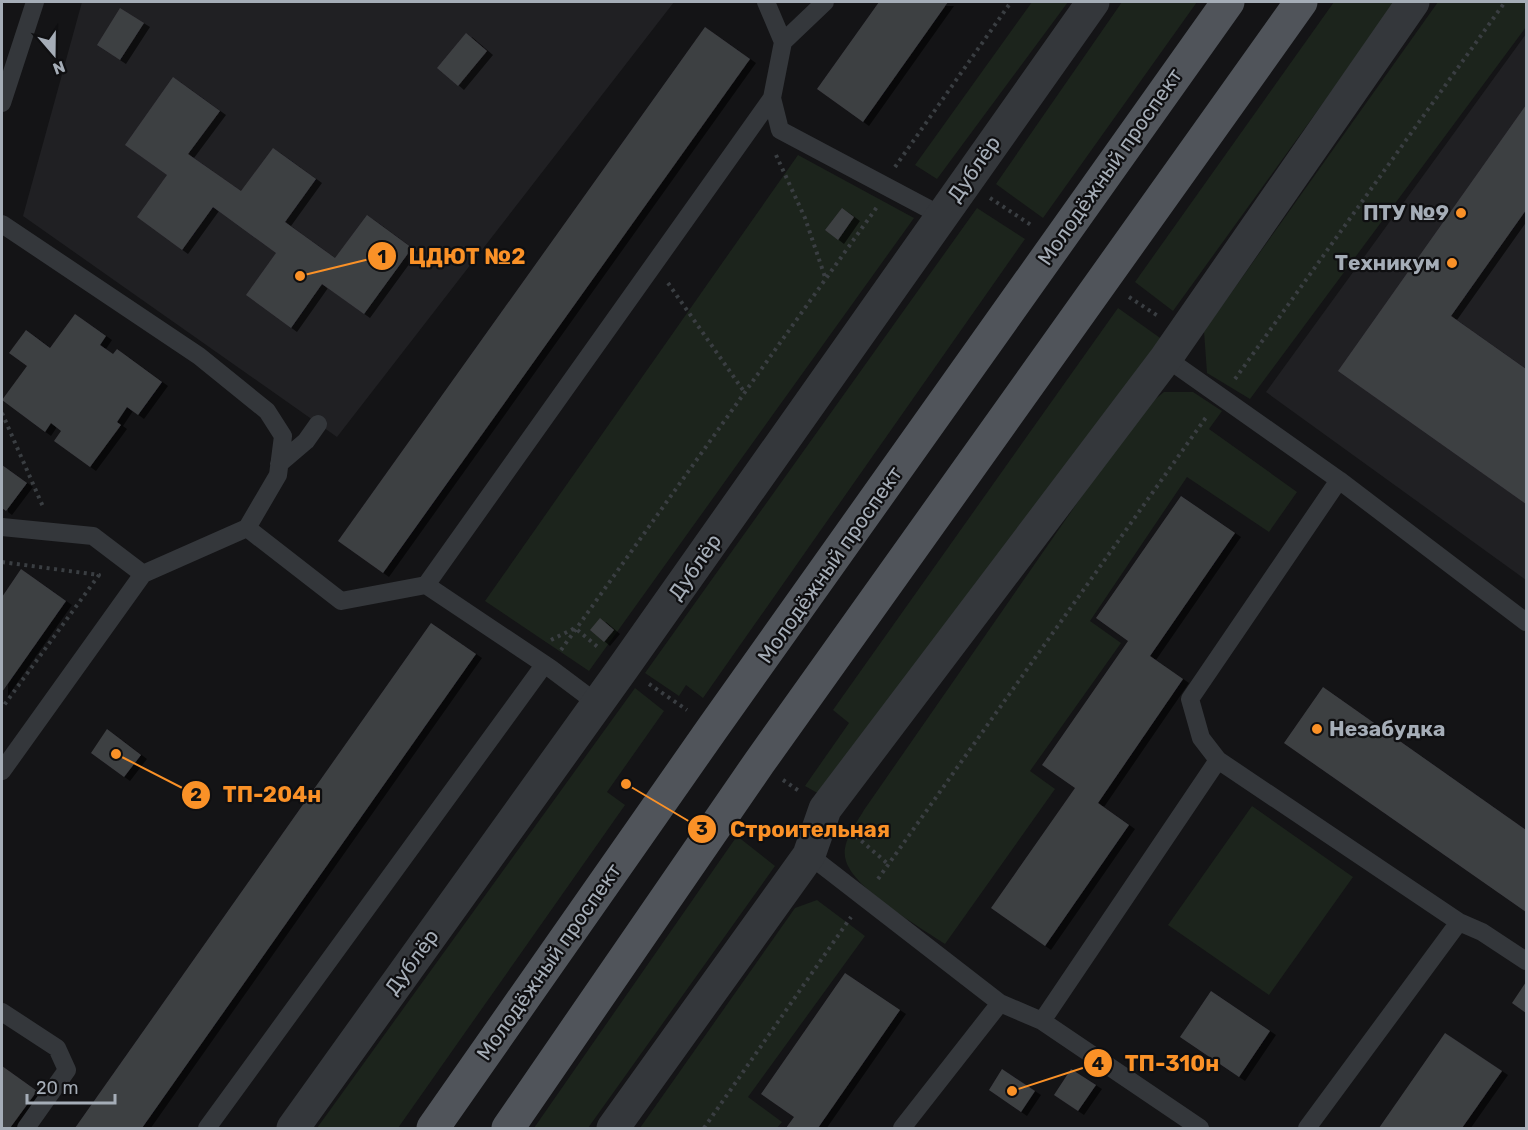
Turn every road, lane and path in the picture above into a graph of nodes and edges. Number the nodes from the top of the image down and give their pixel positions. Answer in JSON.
{"nodes":[{"id":1,"x":34,"y":2,"type":"edge"},
{"id":2,"x":766,"y":2,"type":"edge"},
{"id":3,"x":825,"y":2,"type":"edge"},
{"id":4,"x":1011,"y":2,"type":"edge"},
{"id":5,"x":1092,"y":2,"type":"edge"},
{"id":6,"x":1228,"y":2,"type":"edge"},
{"id":7,"x":1301,"y":2,"type":"edge"},
{"id":8,"x":1413,"y":2,"type":"edge"},
{"id":9,"x":1505,"y":2,"type":"edge"},
{"id":10,"x":783,"y":42,"type":"junction"},
{"id":11,"x":772,"y":98,"type":"junction"},
{"id":12,"x":2,"y":104,"type":"edge"},
{"id":13,"x":759,"y":116,"type":"junction"},
{"id":14,"x":884,"y":183,"type":"junction"},
{"id":15,"x":877,"y":206,"type":"dead end"},
{"id":16,"x":942,"y":216,"type":"junction"},
{"id":17,"x":2,"y":224,"type":"edge"},
{"id":18,"x":654,"y":264,"type":"junction"},
{"id":19,"x":826,"y":280,"type":"dead end"},
{"id":20,"x":1166,"y":358,"type":"junction"},
{"id":21,"x":745,"y":393,"type":"dead end"},
{"id":22,"x":1221,"y":398,"type":"junction"},
{"id":23,"x":2,"y":413,"type":"edge"},
{"id":24,"x":318,"y":424,"type":"dead end"},
{"id":25,"x":279,"y":464,"type":"junction"},
{"id":26,"x":1339,"y":480,"type":"junction"},
{"id":27,"x":2,"y":526,"type":"edge"},
{"id":28,"x":247,"y":528,"type":"junction"},
{"id":29,"x":56,"y":532,"type":"junction"},
{"id":30,"x":2,"y":562,"type":"edge"},
{"id":31,"x":143,"y":574,"type":"junction"},
{"id":32,"x":426,"y":585,"type":"junction"},
{"id":33,"x":1527,"y":622,"type":"edge"},
{"id":34,"x":544,"y":665,"type":"junction"},
{"id":35,"x":598,"y":704,"type":"junction"},
{"id":36,"x":2,"y":708,"type":"edge"},
{"id":37,"x":1218,"y":760,"type":"junction"},
{"id":38,"x":759,"y":763,"type":"junction"},
{"id":39,"x":2,"y":771,"type":"edge"},
{"id":40,"x":825,"y":809,"type":"junction"},
{"id":41,"x":809,"y":855,"type":"junction"},
{"id":42,"x":888,"y":864,"type":"junction"},
{"id":43,"x":864,"y":897,"type":"junction"},
{"id":44,"x":1459,"y":922,"type":"junction"},
{"id":45,"x":1527,"y":961,"type":"edge"},
{"id":46,"x":1000,"y":1002,"type":"junction"},
{"id":47,"x":2,"y":1012,"type":"edge"},
{"id":48,"x":1042,"y":1021,"type":"junction"},
{"id":49,"x":26,"y":1128,"type":"edge"},
{"id":50,"x":207,"y":1128,"type":"edge"},
{"id":51,"x":293,"y":1128,"type":"edge"},
{"id":52,"x":433,"y":1128,"type":"edge"},
{"id":53,"x":508,"y":1128,"type":"edge"},
{"id":54,"x":614,"y":1128,"type":"edge"},
{"id":55,"x":704,"y":1128,"type":"edge"},
{"id":56,"x":902,"y":1128,"type":"edge"},
{"id":57,"x":1200,"y":1128,"type":"edge"},
{"id":58,"x":1307,"y":1128,"type":"edge"}],
"edges":[{"from":1,"to":12,"type":"lane"},
{"from":2,"to":10,"type":"lane"},
{"from":3,"to":10,"type":"lane"},
{"from":4,"to":14,"type":"path"},
{"from":5,"to":16,"type":"street","name":"Дублёр"},
{"from":6,"to":52,"type":"main road","name":"Молодёжный проспект"},
{"from":7,"to":38,"type":"main road"},
{"from":8,"to":20,"type":"street"},
{"from":9,"to":22,"type":"path"},
{"from":10,"to":11,"type":"lane"},
{"from":11,"to":13,"type":"lane"},
{"from":11,"to":14,"type":"lane"},
{"from":13,"to":18,"type":"lane"},
{"from":13,"to":19,"type":"path"},
{"from":14,"to":15,"type":"path"},
{"from":14,"to":16,"type":"lane"},
{"from":16,"to":35,"type":"street","name":"Дублёр"},
{"from":17,"to":25,"type":"lane"},
{"from":18,"to":21,"type":"path"},
{"from":18,"to":32,"type":"lane"},
{"from":20,"to":22,"type":"lane"},
{"from":20,"to":40,"type":"street"},
{"from":22,"to":26,"type":"lane"},
{"from":22,"to":42,"type":"path"},
{"from":23,"to":29,"type":"path"},
{"from":24,"to":25,"type":"lane"},
{"from":25,"to":28,"type":"lane"},
{"from":26,"to":33,"type":"lane"},
{"from":26,"to":37,"type":"lane"},
{"from":27,"to":29,"type":"lane"},
{"from":28,"to":31,"type":"lane"},
{"from":28,"to":32,"type":"lane"},
{"from":29,"to":31,"type":"lane"},
{"from":30,"to":36,"type":"path"},
{"from":31,"to":39,"type":"lane"},
{"from":32,"to":34,"type":"lane"},
{"from":34,"to":35,"type":"lane"},
{"from":34,"to":50,"type":"lane"},
{"from":35,"to":51,"type":"street","name":"Дублёр"},
{"from":37,"to":44,"type":"lane"},
{"from":37,"to":48,"type":"lane"},
{"from":38,"to":40,"type":"path"},
{"from":38,"to":53,"type":"main road"},
{"from":40,"to":41,"type":"street"},
{"from":40,"to":42,"type":"path"},
{"from":41,"to":43,"type":"lane"},
{"from":41,"to":54,"type":"street"},
{"from":42,"to":43,"type":"path"},
{"from":43,"to":46,"type":"lane"},
{"from":43,"to":55,"type":"path"},
{"from":44,"to":45,"type":"lane"},
{"from":44,"to":58,"type":"lane"},
{"from":46,"to":48,"type":"lane"},
{"from":46,"to":56,"type":"lane"},
{"from":47,"to":49,"type":"lane"},
{"from":48,"to":57,"type":"lane"}]}
